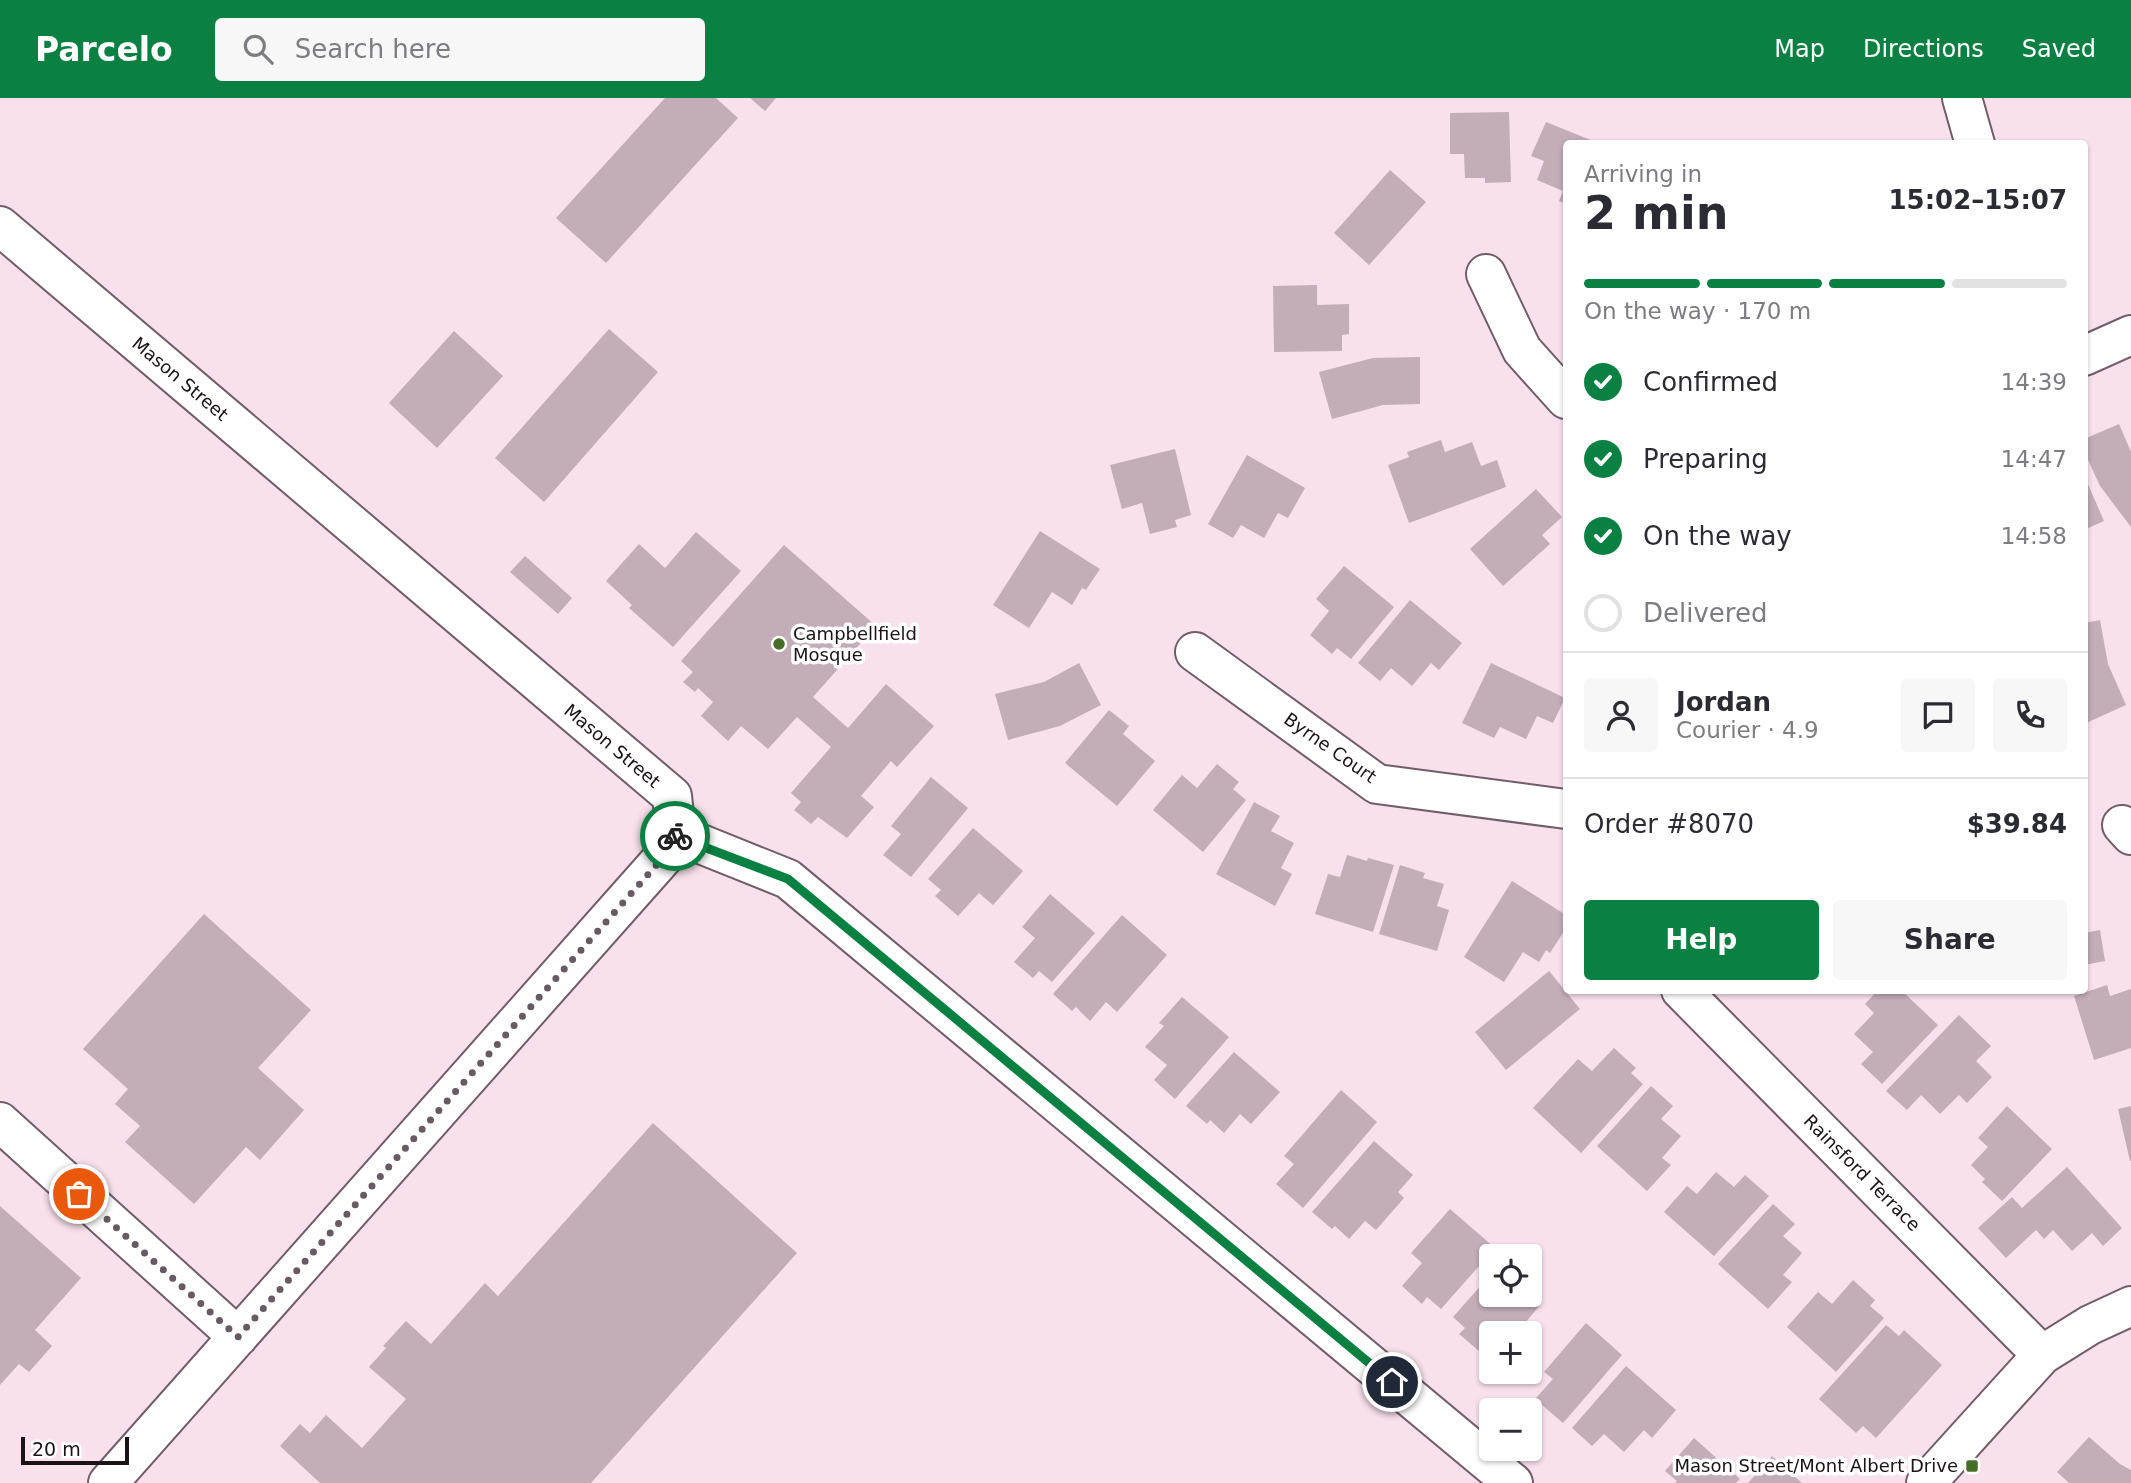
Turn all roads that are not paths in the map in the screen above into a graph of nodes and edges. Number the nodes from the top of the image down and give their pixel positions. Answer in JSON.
{"nodes":[{"id":1,"x":1962,"y":98,"type":"edge"},
{"id":2,"x":1974,"y":140,"type":"edge"},
{"id":3,"x":0,"y":226,"type":"edge"},
{"id":4,"x":1486,"y":274,"type":"dead end"},
{"id":5,"x":2131,"y":335,"type":"edge"},
{"id":6,"x":2088,"y":354,"type":"edge"},
{"id":7,"x":1563,"y":396,"type":"edge"},
{"id":8,"x":1195,"y":652,"type":"dead end"},
{"id":9,"x":1563,"y":810,"type":"edge"},
{"id":10,"x":676,"y":834,"type":"junction"},
{"id":11,"x":1685,"y":994,"type":"edge"},
{"id":12,"x":0,"y":1122,"type":"edge"},
{"id":13,"x":2131,"y":1306,"type":"edge"},
{"id":14,"x":238,"y":1337,"type":"junction"},
{"id":15,"x":2042,"y":1355,"type":"junction"},
{"id":16,"x":108,"y":1483,"type":"edge"},
{"id":17,"x":1513,"y":1483,"type":"edge"},
{"id":18,"x":1926,"y":1483,"type":"edge"}],
"edges":[{"from":1,"to":2,"type":"street"},
{"from":3,"to":10,"type":"street","name":"Mason Street"},
{"from":4,"to":7,"type":"street"},
{"from":5,"to":6,"type":"street"},
{"from":8,"to":9,"type":"street","name":"Byrne Court"},
{"from":10,"to":14,"type":"street"},
{"from":10,"to":17,"type":"street"},
{"from":11,"to":15,"type":"street","name":"Rainsford Terrace"},
{"from":12,"to":14,"type":"street"},
{"from":13,"to":15,"type":"street"},
{"from":14,"to":16,"type":"street"},
{"from":15,"to":18,"type":"street"}]}
